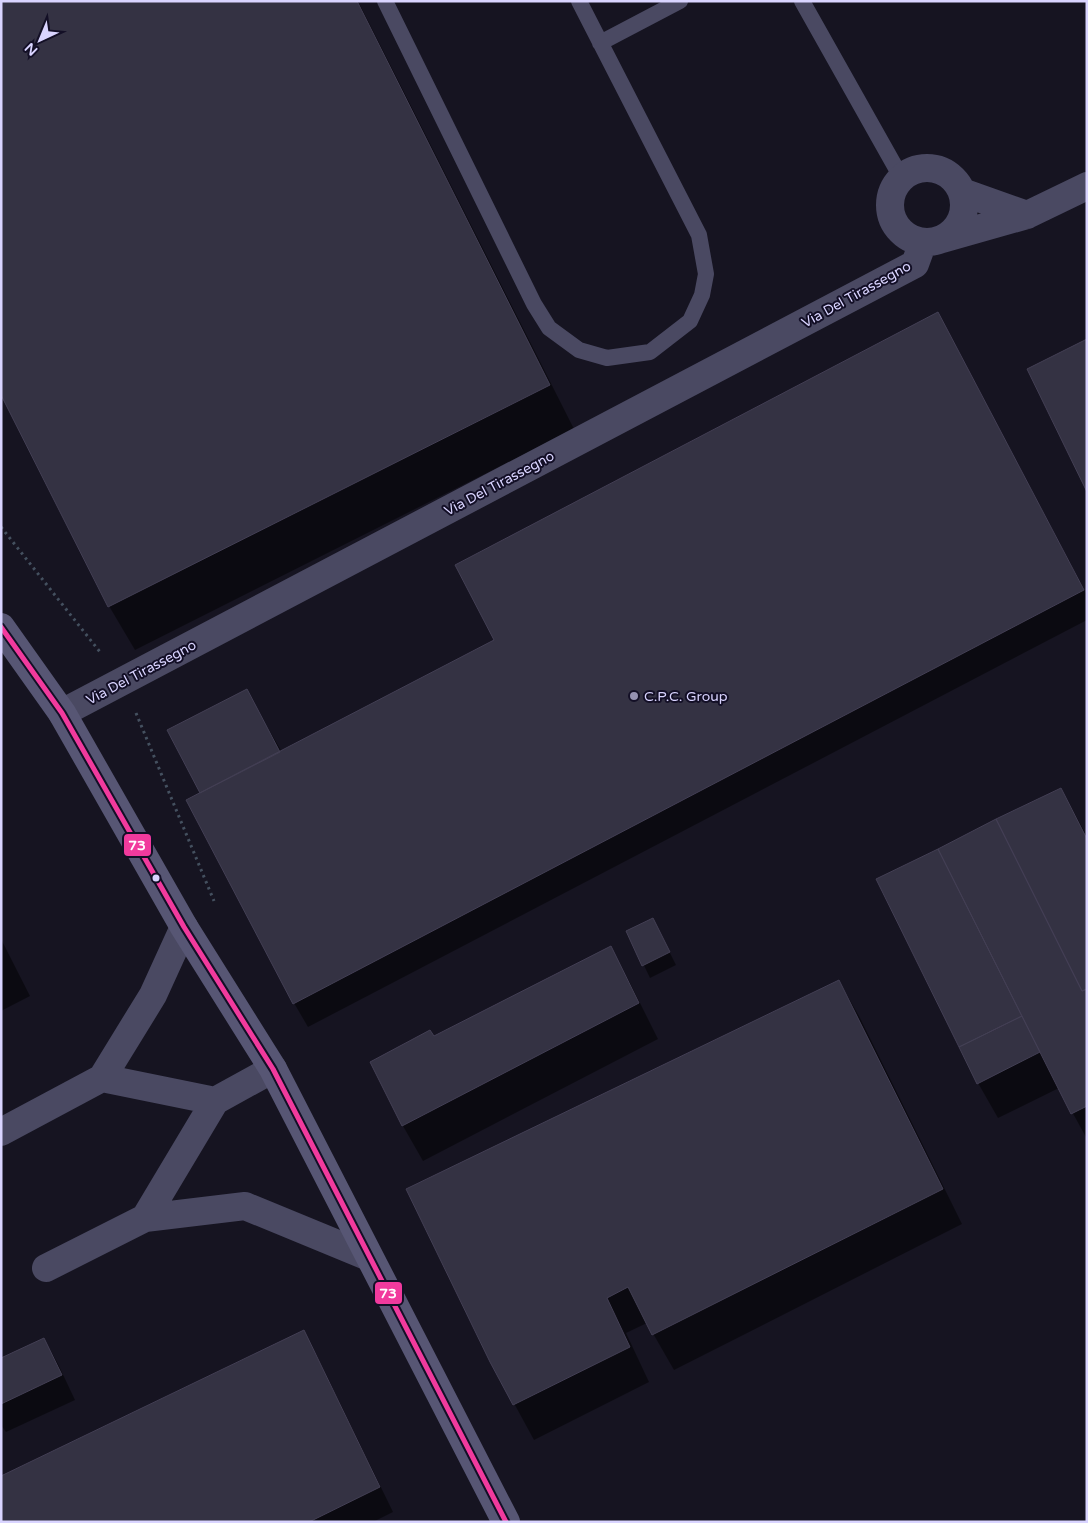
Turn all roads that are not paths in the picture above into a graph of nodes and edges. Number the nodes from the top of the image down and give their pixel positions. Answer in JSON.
{"nodes":[{"id":1,"x":385,"y":1,"type":"edge"},
{"id":2,"x":579,"y":1,"type":"edge"},
{"id":3,"x":680,"y":1,"type":"edge"},
{"id":4,"x":802,"y":1,"type":"edge"},
{"id":5,"x":600,"y":43,"type":"junction"},
{"id":6,"x":901,"y":177,"type":"junction"},
{"id":7,"x":1087,"y":186,"type":"edge"},
{"id":8,"x":962,"y":192,"type":"junction"},
{"id":9,"x":1027,"y":216,"type":"junction"},
{"id":10,"x":933,"y":241,"type":"junction"},
{"id":11,"x":1,"y":627,"type":"edge"},
{"id":12,"x":62,"y":713,"type":"junction"},
{"id":13,"x":184,"y":927,"type":"junction"},
{"id":14,"x":273,"y":1069,"type":"junction"},
{"id":15,"x":102,"y":1078,"type":"junction"},
{"id":16,"x":215,"y":1101,"type":"junction"},
{"id":17,"x":1,"y":1132,"type":"edge"},
{"id":18,"x":145,"y":1218,"type":"junction"},
{"id":19,"x":369,"y":1257,"type":"junction"},
{"id":20,"x":46,"y":1268,"type":"dead end"},
{"id":21,"x":506,"y":1522,"type":"edge"}],
"edges":[{"from":1,"to":5,"type":"lane"},
{"from":2,"to":5,"type":"lane"},
{"from":3,"to":5,"type":"lane"},
{"from":4,"to":6,"type":"lane"},
{"from":6,"to":8,"type":"street"},
{"from":6,"to":10,"type":"street"},
{"from":7,"to":9,"type":"street"},
{"from":8,"to":9,"type":"street"},
{"from":8,"to":10,"type":"street"},
{"from":9,"to":10,"type":"street"},
{"from":10,"to":12,"type":"street","name":"Via Del Tirassegno"},
{"from":11,"to":12,"type":"street"},
{"from":12,"to":13,"type":"street"},
{"from":13,"to":14,"type":"street"},
{"from":13,"to":15,"type":"street"},
{"from":14,"to":16,"type":"street"},
{"from":14,"to":19,"type":"street"},
{"from":15,"to":16,"type":"street"},
{"from":15,"to":17,"type":"street"},
{"from":16,"to":18,"type":"street"},
{"from":18,"to":19,"type":"street"},
{"from":18,"to":20,"type":"street"},
{"from":19,"to":21,"type":"street"}]}
